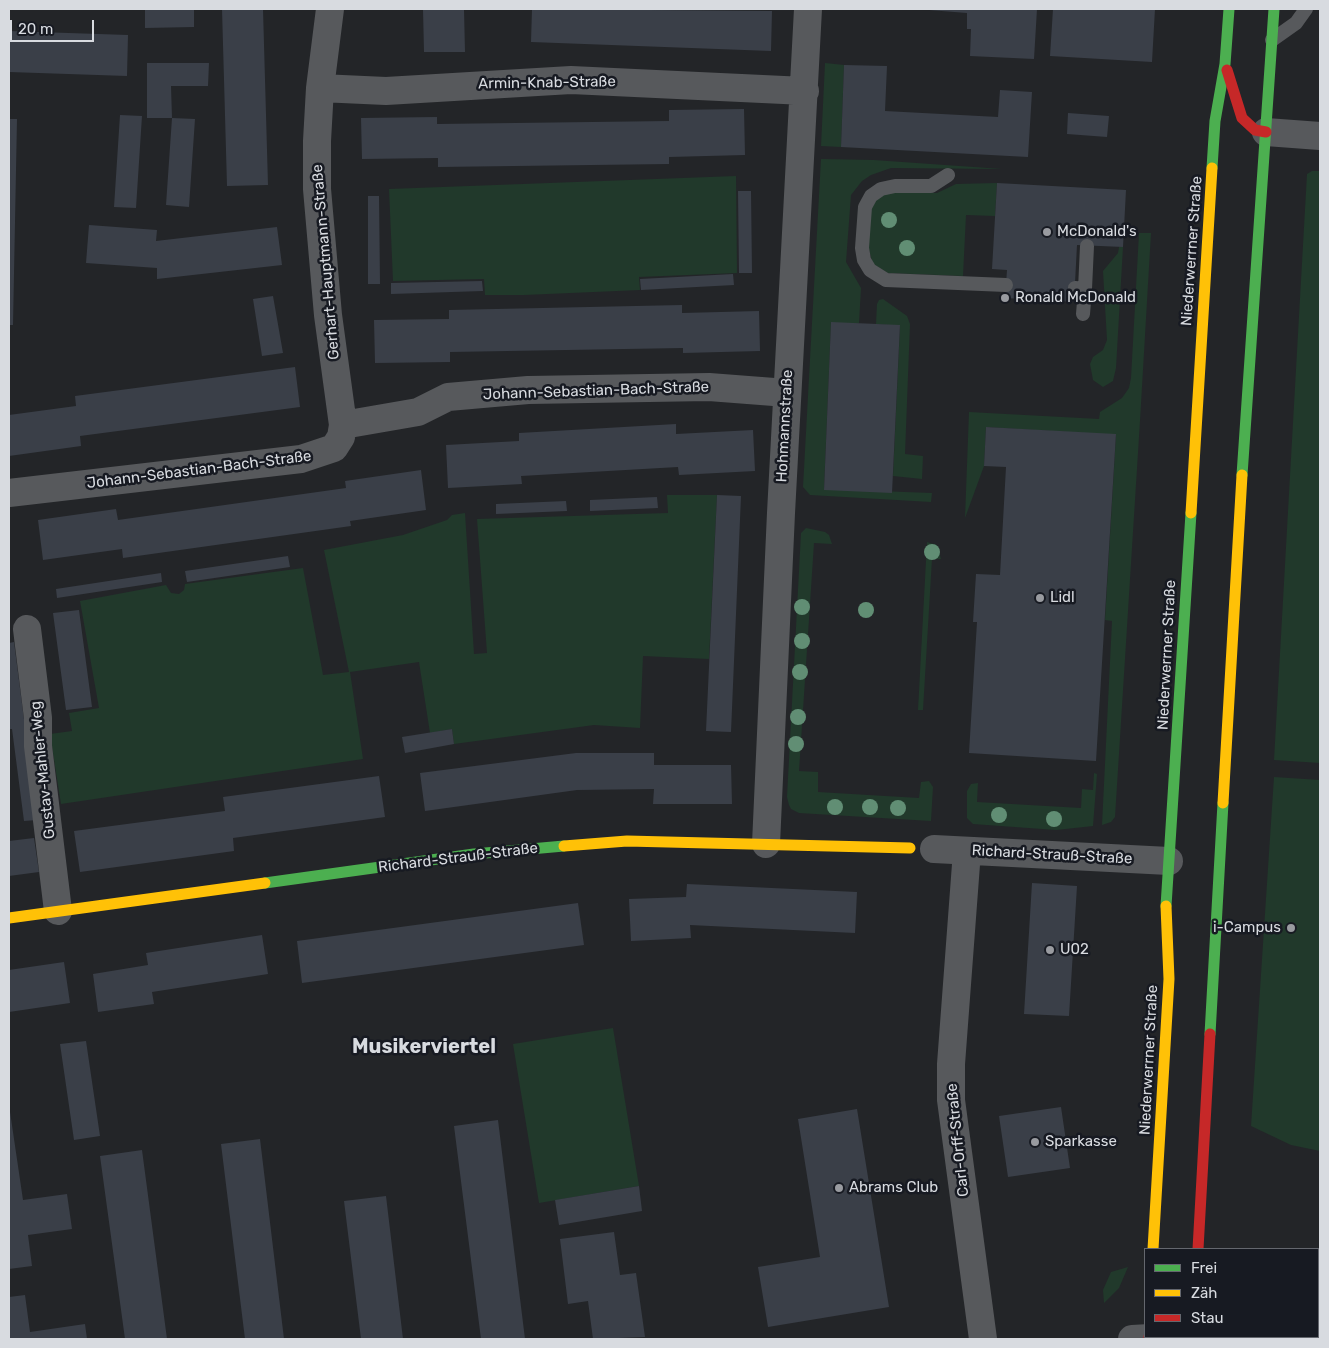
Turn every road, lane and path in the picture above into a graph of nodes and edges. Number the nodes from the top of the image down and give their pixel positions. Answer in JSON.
{"nodes":[{"id":1,"x":330,"y":9,"type":"edge"},
{"id":2,"x":808,"y":9,"type":"edge"},
{"id":3,"x":1228,"y":9,"type":"edge"},
{"id":4,"x":1274,"y":9,"type":"edge"},
{"id":5,"x":1306,"y":9,"type":"edge"},
{"id":6,"x":1272,"y":40,"type":"junction"},
{"id":7,"x":1225,"y":64,"type":"junction"},
{"id":8,"x":320,"y":88,"type":"junction"},
{"id":9,"x":805,"y":91,"type":"junction"},
{"id":10,"x":1266,"y":132,"type":"junction"},
{"id":11,"x":1320,"y":136,"type":"edge"},
{"id":12,"x":948,"y":175,"type":"dead end"},
{"id":13,"x":1088,"y":246,"type":"dead end"},
{"id":14,"x":1006,"y":285,"type":"dead end"},
{"id":15,"x":1084,"y":314,"type":"dead end"},
{"id":16,"x":787,"y":393,"type":"junction"},
{"id":17,"x":343,"y":425,"type":"junction"},
{"id":18,"x":9,"y":493,"type":"edge"},
{"id":19,"x":27,"y":629,"type":"dead end"},
{"id":20,"x":766,"y":844,"type":"junction"},
{"id":21,"x":922,"y":848,"type":"joint"},
{"id":22,"x":967,"y":851,"type":"junction"},
{"id":23,"x":1170,"y":861,"type":"junction"},
{"id":24,"x":58,"y":911,"type":"junction"},
{"id":25,"x":9,"y":918,"type":"edge"},
{"id":26,"x":1153,"y":1248,"type":"edge"},
{"id":27,"x":1198,"y":1248,"type":"edge"},
{"id":28,"x":983,"y":1339,"type":"edge"}],
"edges":[{"from":1,"to":8,"type":"street","name":"Gerhart-Hauptmann-Straße"},
{"from":2,"to":9,"type":"street","name":"Hohmannstraße"},
{"from":3,"to":7,"type":"main road","name":"Niederwerrner Straße"},
{"from":4,"to":6,"type":"main road"},
{"from":5,"to":6,"type":"lane"},
{"from":6,"to":10,"type":"main road"},
{"from":7,"to":10,"type":"main road","name":"Niederwerrner Straße"},
{"from":7,"to":23,"type":"main road","name":"Niederwerrner Straße"},
{"from":8,"to":9,"type":"street","name":"Armin-Knab-Straße"},
{"from":8,"to":17,"type":"street","name":"Gerhart-Hauptmann-Straße"},
{"from":9,"to":16,"type":"street","name":"Hohmannstraße"},
{"from":10,"to":11,"type":"street"},
{"from":10,"to":27,"type":"main road"},
{"from":12,"to":14,"type":"lane"},
{"from":13,"to":15,"type":"lane"},
{"from":16,"to":17,"type":"street","name":"Johann-Sebastian-Bach-Straße"},
{"from":16,"to":20,"type":"street","name":"Hohmannstraße"},
{"from":17,"to":18,"type":"street","name":"Johann-Sebastian-Bach-Straße"},
{"from":19,"to":24,"type":"street","name":"Gustav-Mahler-Weg"},
{"from":20,"to":21,"type":"main road","name":"Richard-Strauß-Straße"},
{"from":20,"to":24,"type":"main road","name":"Richard-Strauß-Straße"},
{"from":21,"to":22,"type":"street","name":"Richard-Strauß-Straße"},
{"from":22,"to":23,"type":"street","name":"Richard-Strauß-Straße"},
{"from":22,"to":28,"type":"street","name":"Carl-Orff-Straße"},
{"from":23,"to":26,"type":"main road","name":"Niederwerrner Straße"},
{"from":24,"to":25,"type":"main road","name":"Richard-Strauß-Straße"}]}
